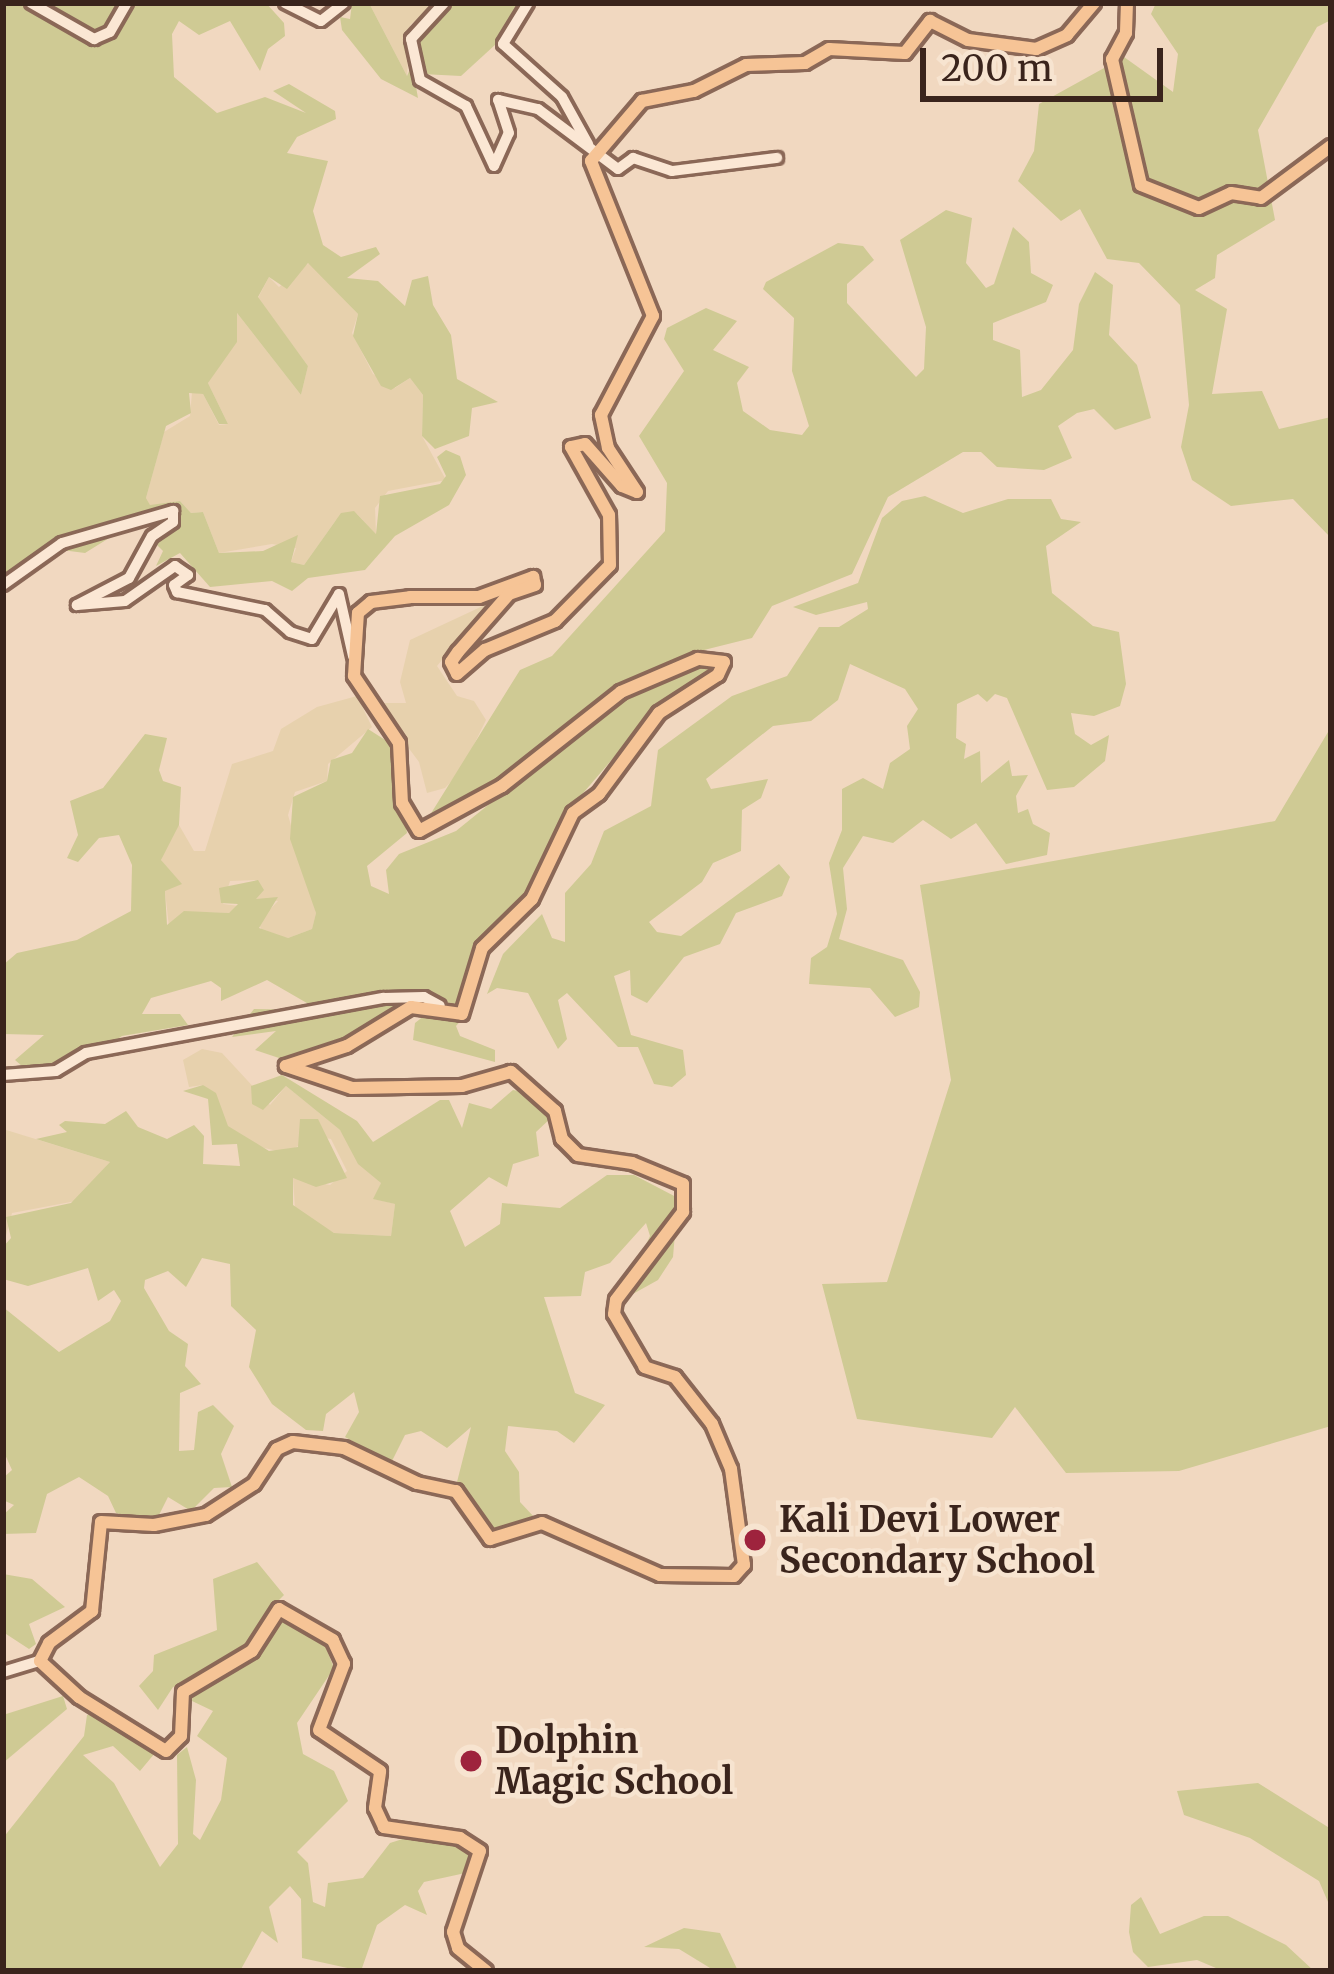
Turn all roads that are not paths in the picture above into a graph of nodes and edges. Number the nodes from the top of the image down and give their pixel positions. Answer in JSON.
{"nodes":[{"id":1,"x":31,"y":3,"type":"edge"},
{"id":2,"x":128,"y":3,"type":"edge"},
{"id":3,"x":285,"y":3,"type":"edge"},
{"id":4,"x":344,"y":3,"type":"edge"},
{"id":5,"x":444,"y":3,"type":"edge"},
{"id":6,"x":528,"y":3,"type":"edge"},
{"id":7,"x":1094,"y":3,"type":"edge"},
{"id":8,"x":1127,"y":3,"type":"edge"},
{"id":9,"x":1331,"y":146,"type":"edge"},
{"id":10,"x":593,"y":152,"type":"junction"},
{"id":11,"x":777,"y":158,"type":"dead end"},
{"id":12,"x":3,"y":585,"type":"edge"},
{"id":13,"x":353,"y":656,"type":"junction"},
{"id":14,"x":440,"y":1006,"type":"junction"},
{"id":15,"x":3,"y":1075,"type":"edge"},
{"id":16,"x":40,"y":1661,"type":"junction"},
{"id":17,"x":3,"y":1672,"type":"edge"},
{"id":18,"x":486,"y":1971,"type":"edge"}],
"edges":[{"from":1,"to":2,"type":"street"},
{"from":3,"to":4,"type":"street"},
{"from":5,"to":10,"type":"street"},
{"from":6,"to":10,"type":"street"},
{"from":7,"to":10,"type":"main road"},
{"from":8,"to":9,"type":"main road"},
{"from":10,"to":11,"type":"street"},
{"from":10,"to":13,"type":"main road"},
{"from":12,"to":13,"type":"street"},
{"from":13,"to":14,"type":"main road"},
{"from":14,"to":15,"type":"street"},
{"from":14,"to":16,"type":"main road"},
{"from":16,"to":17,"type":"street"},
{"from":16,"to":18,"type":"main road"}]}
